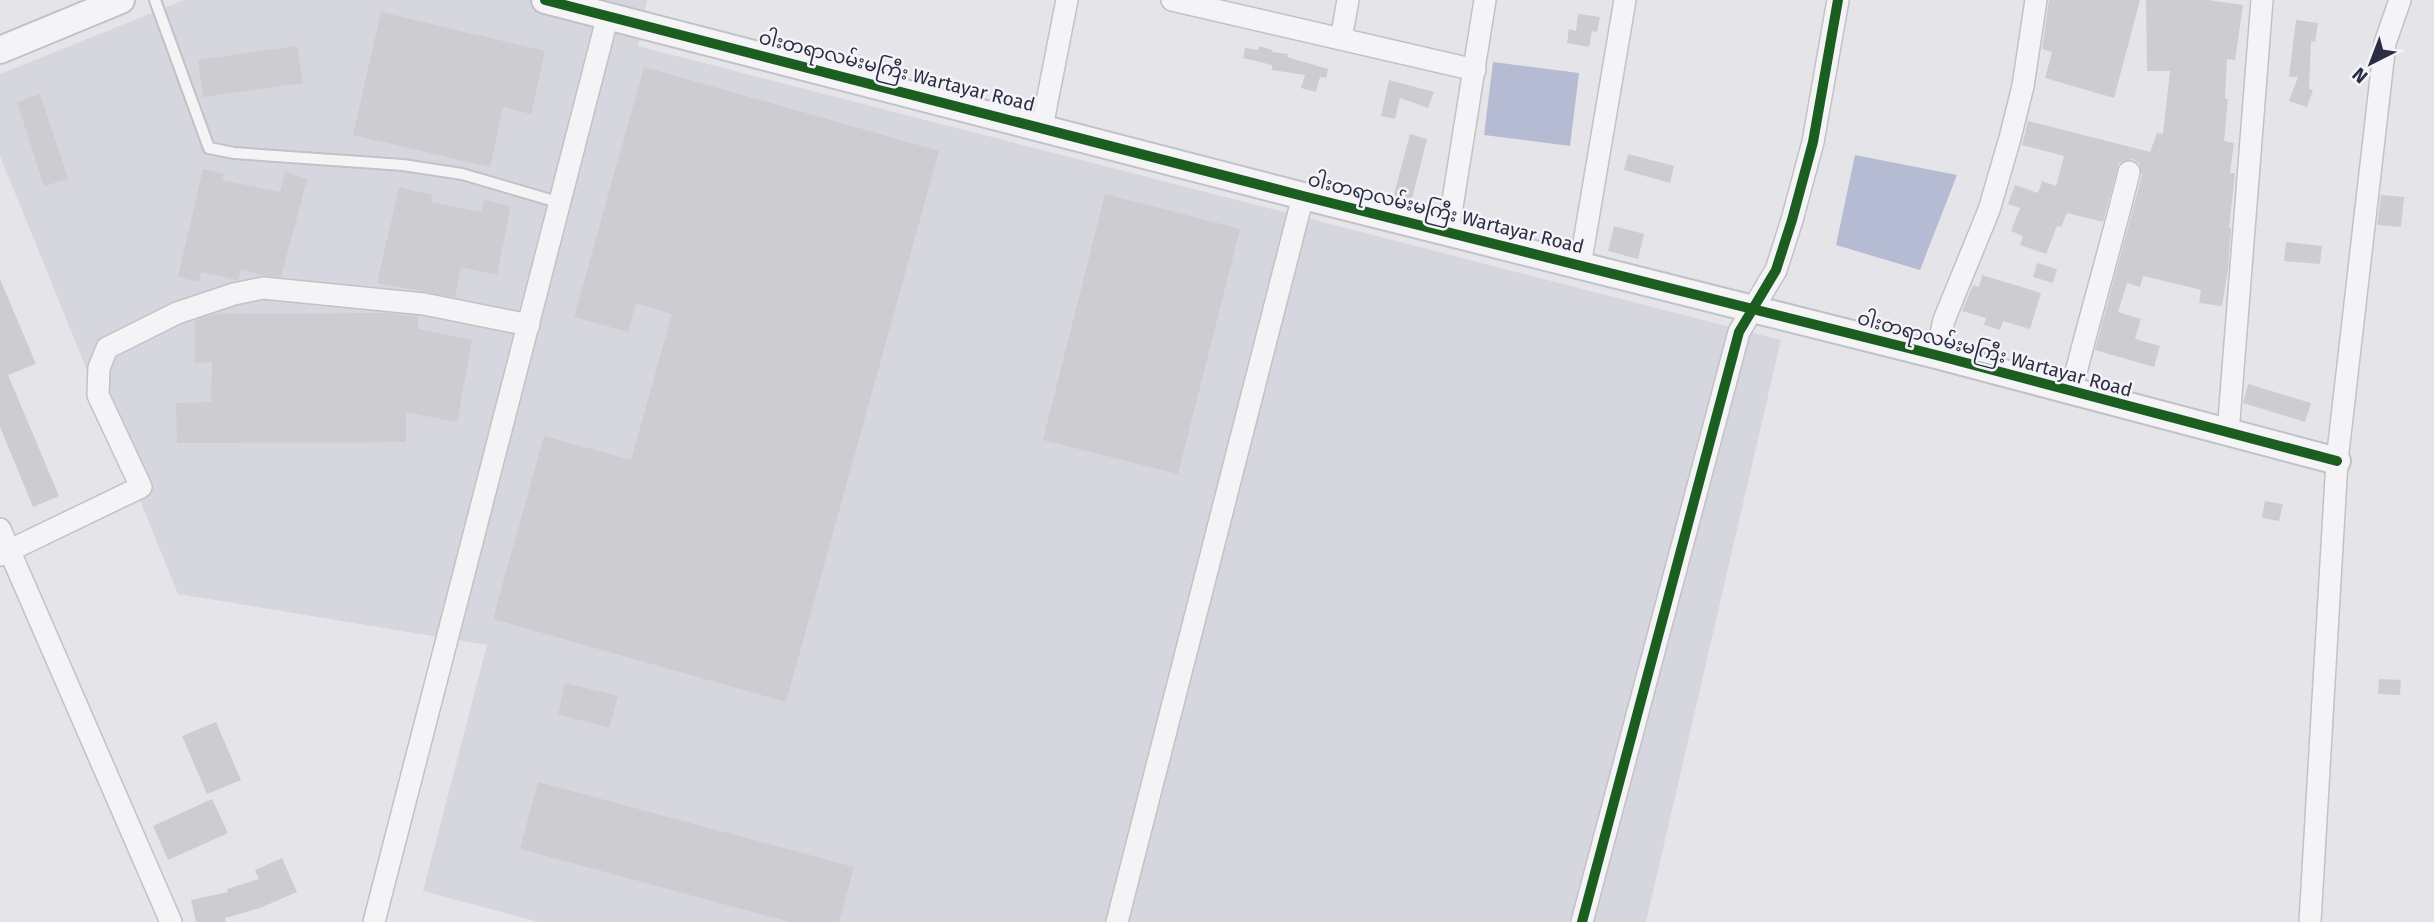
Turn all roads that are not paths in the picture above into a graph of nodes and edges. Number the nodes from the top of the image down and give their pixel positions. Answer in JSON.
{"nodes":[{"id":1,"x":121,"y":0,"type":"edge"},
{"id":2,"x":155,"y":0,"type":"edge"},
{"id":3,"x":545,"y":0,"type":"edge"},
{"id":4,"x":1067,"y":0,"type":"edge"},
{"id":5,"x":1172,"y":0,"type":"edge"},
{"id":6,"x":1348,"y":0,"type":"edge"},
{"id":7,"x":1485,"y":0,"type":"edge"},
{"id":8,"x":1625,"y":0,"type":"edge"},
{"id":9,"x":1838,"y":0,"type":"edge"},
{"id":10,"x":2036,"y":0,"type":"edge"},
{"id":11,"x":2262,"y":0,"type":"edge"},
{"id":12,"x":2400,"y":0,"type":"edge"},
{"id":13,"x":1207,"y":4,"type":"edge"},
{"id":14,"x":608,"y":15,"type":"junction"},
{"id":15,"x":1341,"y":39,"type":"junction"},
{"id":16,"x":0,"y":50,"type":"edge"},
{"id":17,"x":1475,"y":70,"type":"junction"},
{"id":18,"x":1042,"y":127,"type":"junction"},
{"id":19,"x":2129,"y":172,"type":"dead end"},
{"id":20,"x":1303,"y":195,"type":"junction"},
{"id":21,"x":561,"y":203,"type":"junction"},
{"id":22,"x":1448,"y":232,"type":"junction"},
{"id":23,"x":1580,"y":266,"type":"junction"},
{"id":24,"x":1754,"y":310,"type":"junction"},
{"id":25,"x":529,"y":325,"type":"junction"},
{"id":26,"x":1936,"y":355,"type":"junction"},
{"id":27,"x":2071,"y":392,"type":"junction"},
{"id":28,"x":2228,"y":433,"type":"junction"},
{"id":29,"x":2337,"y":461,"type":"junction"},
{"id":30,"x":0,"y":529,"type":"edge"},
{"id":31,"x":5,"y":553,"type":"edge"},
{"id":32,"x":171,"y":922,"type":"edge"},
{"id":33,"x":373,"y":922,"type":"edge"},
{"id":34,"x":1117,"y":922,"type":"edge"},
{"id":35,"x":1582,"y":922,"type":"edge"},
{"id":36,"x":2310,"y":922,"type":"edge"}],
"edges":[{"from":1,"to":16,"type":"street"},
{"from":2,"to":21,"type":"lane"},
{"from":3,"to":14,"type":"street","name":"ဝါးတရာလမ်းမကြီး Wartayar Road"},
{"from":4,"to":18,"type":"street"},
{"from":5,"to":13,"type":"street"},
{"from":6,"to":15,"type":"street"},
{"from":7,"to":17,"type":"street"},
{"from":8,"to":23,"type":"street"},
{"from":9,"to":24,"type":"street"},
{"from":10,"to":26,"type":"street"},
{"from":11,"to":28,"type":"street"},
{"from":12,"to":29,"type":"street"},
{"from":13,"to":15,"type":"street"},
{"from":14,"to":18,"type":"street","name":"ဝါးတရာလမ်းမကြီး Wartayar Road"},
{"from":14,"to":21,"type":"street"},
{"from":15,"to":17,"type":"street"},
{"from":17,"to":22,"type":"street"},
{"from":18,"to":20,"type":"street","name":"ဝါးတရာလမ်းမကြီး Wartayar Road"},
{"from":19,"to":27,"type":"street"},
{"from":20,"to":22,"type":"street","name":"ဝါးတရာလမ်းမကြီး Wartayar Road"},
{"from":20,"to":34,"type":"street"},
{"from":21,"to":25,"type":"street"},
{"from":22,"to":23,"type":"street","name":"ဝါးတရာလမ်းမကြီး Wartayar Road"},
{"from":23,"to":24,"type":"street","name":"ဝါးတရာလမ်းမကြီး Wartayar Road"},
{"from":24,"to":26,"type":"street","name":"ဝါးတရာလမ်းမကြီး Wartayar Road"},
{"from":24,"to":35,"type":"street"},
{"from":25,"to":31,"type":"street"},
{"from":25,"to":33,"type":"street"},
{"from":26,"to":27,"type":"street","name":"ဝါးတရာလမ်းမကြီး Wartayar Road"},
{"from":27,"to":28,"type":"street","name":"ဝါးတရာလမ်းမကြီး Wartayar Road"},
{"from":28,"to":29,"type":"street","name":"ဝါးတရာလမ်းမကြီး Wartayar Road"},
{"from":29,"to":36,"type":"street"},
{"from":30,"to":31,"type":"street"},
{"from":31,"to":32,"type":"street"}]}
